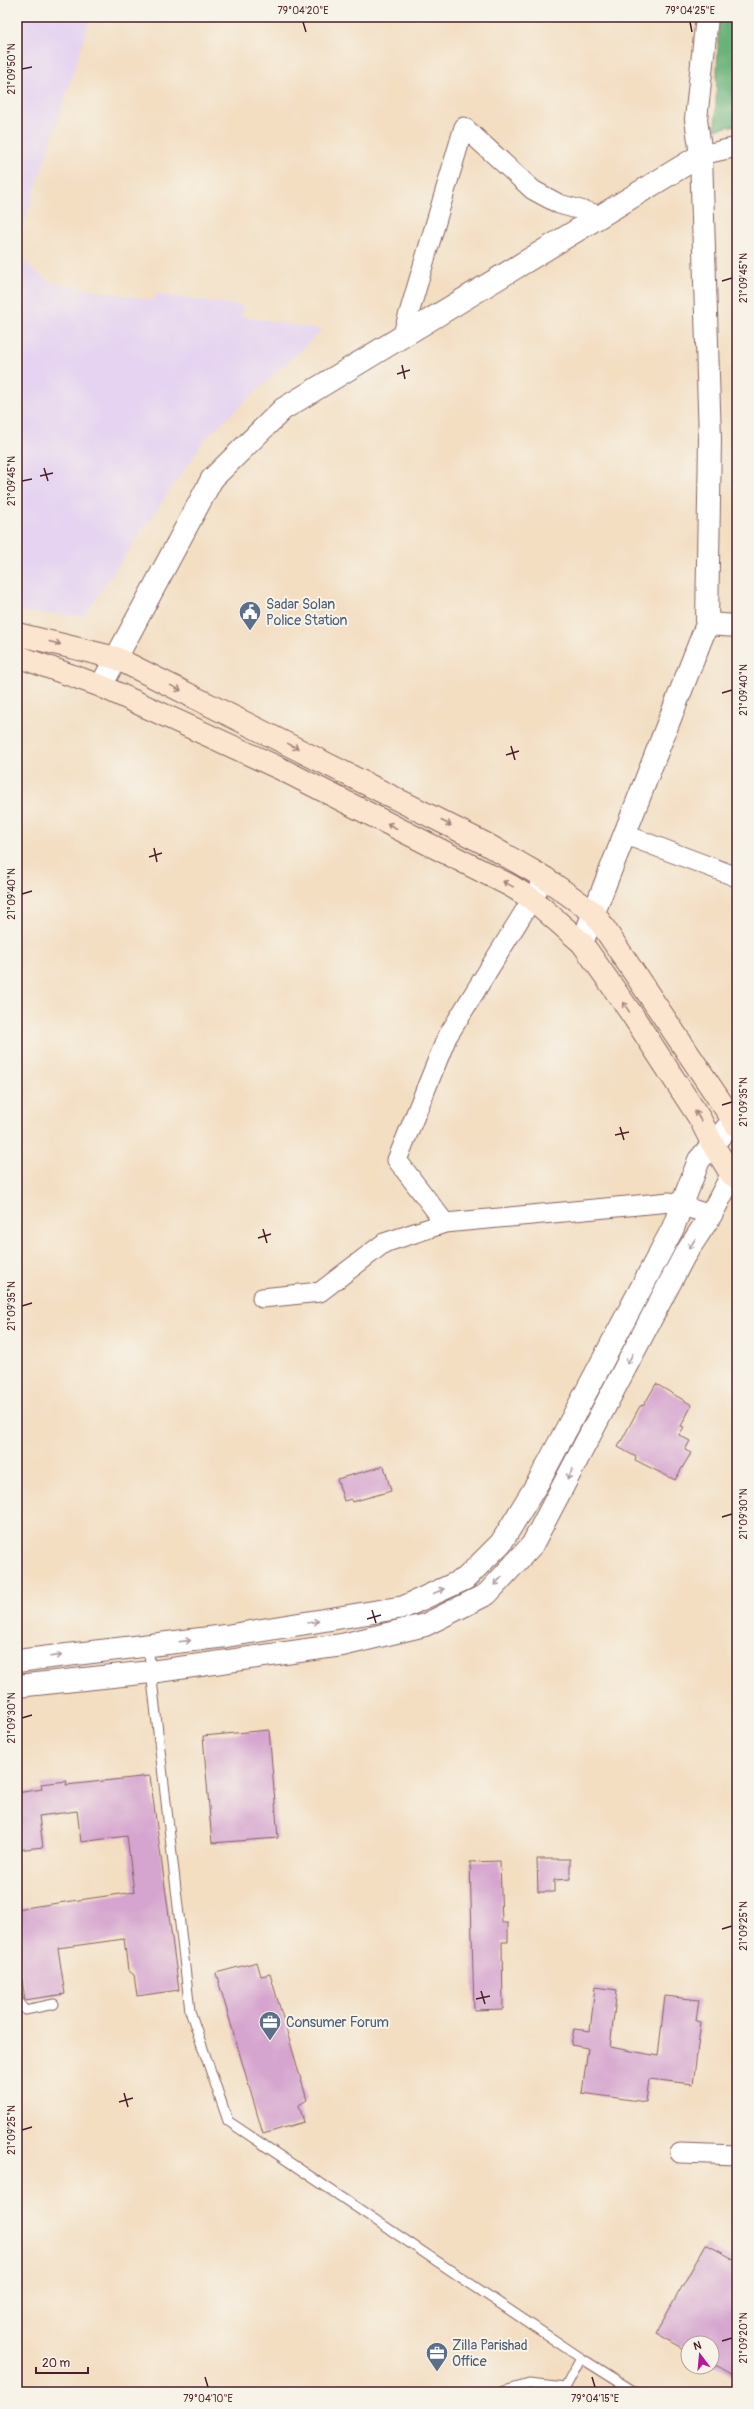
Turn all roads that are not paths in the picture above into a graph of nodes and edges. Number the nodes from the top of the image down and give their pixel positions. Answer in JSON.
{"nodes":[{"id":1,"x":707,"y":17,"type":"edge"},
{"id":2,"x":737,"y":147,"type":"edge"},
{"id":3,"x":701,"y":155,"type":"junction"},
{"id":4,"x":602,"y":216,"type":"junction"},
{"id":5,"x":402,"y":337,"type":"junction"},
{"id":6,"x":707,"y":624,"type":"junction"},
{"id":7,"x":737,"y":626,"type":"edge"},
{"id":8,"x":17,"y":634,"type":"edge"},
{"id":9,"x":17,"y":656,"type":"edge"},
{"id":10,"x":116,"y":658,"type":"junction"},
{"id":11,"x":101,"y":686,"type":"junction"},
{"id":12,"x":626,"y":835,"type":"junction"},
{"id":13,"x":737,"y":877,"type":"edge"},
{"id":14,"x":545,"y":878,"type":"junction"},
{"id":15,"x":532,"y":899,"type":"junction"},
{"id":16,"x":594,"y":914,"type":"junction"},
{"id":17,"x":582,"y":943,"type":"junction"},
{"id":18,"x":735,"y":1123,"type":"edge"},
{"id":19,"x":712,"y":1143,"type":"junction"},
{"id":20,"x":735,"y":1172,"type":"edge"},
{"id":21,"x":682,"y":1205,"type":"junction"},
{"id":22,"x":710,"y":1215,"type":"junction"},
{"id":23,"x":445,"y":1223,"type":"junction"},
{"id":24,"x":262,"y":1298,"type":"dead end"},
{"id":25,"x":148,"y":1645,"type":"junction"},
{"id":26,"x":17,"y":1661,"type":"edge"},
{"id":27,"x":151,"y":1672,"type":"junction"},
{"id":28,"x":17,"y":1686,"type":"edge"},
{"id":29,"x":17,"y":1994,"type":"edge"},
{"id":30,"x":54,"y":2004,"type":"dead end"},
{"id":31,"x":680,"y":2153,"type":"dead end"},
{"id":32,"x":737,"y":2155,"type":"edge"},
{"id":33,"x":581,"y":2358,"type":"junction"},
{"id":34,"x":564,"y":2390,"type":"edge"},
{"id":35,"x":501,"y":2392,"type":"edge"},
{"id":36,"x":636,"y":2392,"type":"edge"}],
"edges":[{"from":1,"to":3,"type":"street"},
{"from":2,"to":3,"type":"street"},
{"from":3,"to":4,"type":"street"},
{"from":3,"to":6,"type":"street"},
{"from":4,"to":5,"type":"street"},
{"from":4,"to":5,"type":"street"},
{"from":5,"to":10,"type":"street"},
{"from":6,"to":7,"type":"street"},
{"from":6,"to":12,"type":"street"},
{"from":8,"to":10,"type":"main road","one_way":true},
{"from":9,"to":11,"type":"main road"},
{"from":10,"to":11,"type":"street"},
{"from":10,"to":14,"type":"main road","one_way":true},
{"from":15,"to":11,"type":"main road","one_way":true},
{"from":12,"to":13,"type":"street"},
{"from":12,"to":16,"type":"street"},
{"from":14,"to":15,"type":"street"},
{"from":14,"to":16,"type":"main road"},
{"from":15,"to":17,"type":"main road"},
{"from":15,"to":23,"type":"street"},
{"from":16,"to":17,"type":"street"},
{"from":16,"to":18,"type":"main road"},
{"from":19,"to":17,"type":"main road","one_way":true},
{"from":18,"to":19,"type":"street"},
{"from":19,"to":20,"type":"main road"},
{"from":19,"to":21,"type":"street"},
{"from":20,"to":22,"type":"street"},
{"from":21,"to":22,"type":"street"},
{"from":21,"to":23,"type":"street"},
{"from":25,"to":21,"type":"street","one_way":true},
{"from":22,"to":27,"type":"street","one_way":true},
{"from":23,"to":24,"type":"street"},
{"from":26,"to":25,"type":"street","one_way":true},
{"from":25,"to":27,"type":"lane"},
{"from":27,"to":28,"type":"street"},
{"from":27,"to":33,"type":"lane"},
{"from":29,"to":30,"type":"lane"},
{"from":31,"to":32,"type":"street"},
{"from":33,"to":34,"type":"lane"},
{"from":33,"to":36,"type":"lane"},
{"from":34,"to":35,"type":"lane"}]}
